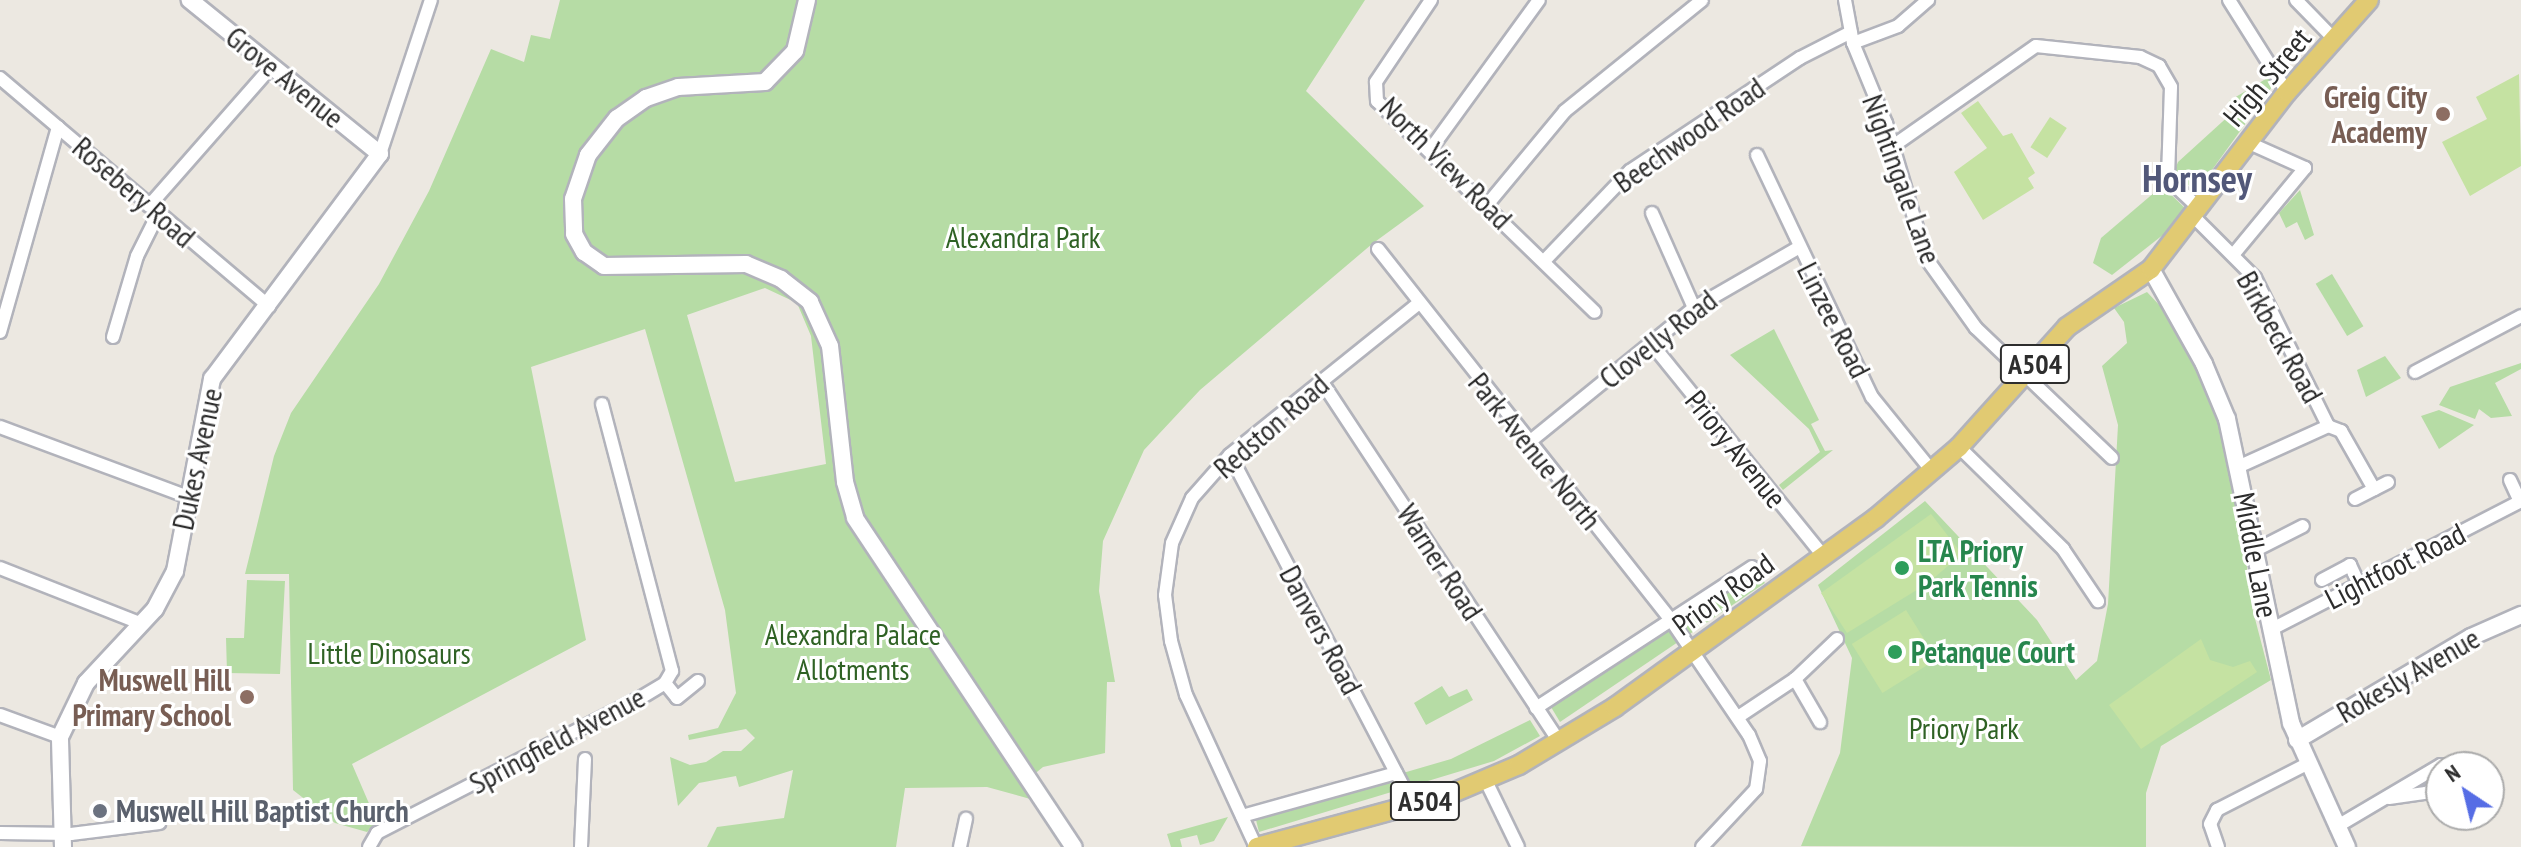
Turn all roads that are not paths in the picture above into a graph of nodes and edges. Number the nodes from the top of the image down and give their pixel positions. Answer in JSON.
{"nodes":[{"id":1,"x":190,"y":0,"type":"edge"},
{"id":2,"x":431,"y":0,"type":"edge"},
{"id":3,"x":807,"y":0,"type":"edge"},
{"id":4,"x":1431,"y":0,"type":"edge"},
{"id":5,"x":1539,"y":0,"type":"edge"},
{"id":6,"x":1702,"y":0,"type":"edge"},
{"id":7,"x":1845,"y":0,"type":"edge"},
{"id":8,"x":1928,"y":0,"type":"edge"},
{"id":9,"x":2229,"y":0,"type":"edge"},
{"id":10,"x":2296,"y":0,"type":"edge"},
{"id":11,"x":2369,"y":0,"type":"edge"},
{"id":12,"x":1852,"y":38,"type":"junction"},
{"id":13,"x":2335,"y":40,"type":"junction"},
{"id":14,"x":271,"y":67,"type":"junction"},
{"id":15,"x":0,"y":78,"type":"edge"},
{"id":16,"x":2287,"y":92,"type":"junction"},
{"id":17,"x":58,"y":127,"type":"junction"},
{"id":18,"x":2247,"y":142,"type":"junction"},
{"id":19,"x":1893,"y":146,"type":"junction"},
{"id":20,"x":1430,"y":150,"type":"junction"},
{"id":21,"x":380,"y":154,"type":"junction"},
{"id":22,"x":1757,"y":155,"type":"dead end"},
{"id":23,"x":1487,"y":205,"type":"junction"},
{"id":24,"x":153,"y":210,"type":"junction"},
{"id":25,"x":1652,"y":213,"type":"dead end"},
{"id":26,"x":2197,"y":213,"type":"junction"},
{"id":27,"x":1798,"y":248,"type":"junction"},
{"id":28,"x":1378,"y":249,"type":"dead end"},
{"id":29,"x":2233,"y":255,"type":"junction"},
{"id":30,"x":1545,"y":260,"type":"junction"},
{"id":31,"x":2151,"y":269,"type":"junction"},
{"id":32,"x":1418,"y":304,"type":"junction"},
{"id":33,"x":269,"y":306,"type":"junction"},
{"id":34,"x":1694,"y":308,"type":"junction"},
{"id":35,"x":1595,"y":312,"type":"dead end"},
{"id":36,"x":2521,"y":316,"type":"edge"},
{"id":37,"x":0,"y":332,"type":"edge"},
{"id":38,"x":113,"y":337,"type":"dead end"},
{"id":39,"x":1650,"y":342,"type":"junction"},
{"id":40,"x":2415,"y":372,"type":"dead end"},
{"id":41,"x":2026,"y":374,"type":"junction"},
{"id":42,"x":1322,"y":382,"type":"junction"},
{"id":43,"x":602,"y":404,"type":"dead end"},
{"id":44,"x":2328,"y":426,"type":"junction"},
{"id":45,"x":0,"y":427,"type":"edge"},
{"id":46,"x":1528,"y":443,"type":"junction"},
{"id":47,"x":1959,"y":447,"type":"junction"},
{"id":48,"x":1230,"y":455,"type":"junction"},
{"id":49,"x":2112,"y":458,"type":"dead end"},
{"id":50,"x":2240,"y":466,"type":"junction"},
{"id":51,"x":1932,"y":471,"type":"junction"},
{"id":52,"x":2510,"y":480,"type":"dead end"},
{"id":53,"x":2388,"y":482,"type":"dead end"},
{"id":54,"x":2374,"y":489,"type":"junction"},
{"id":55,"x":186,"y":496,"type":"junction"},
{"id":56,"x":2355,"y":499,"type":"dead end"},
{"id":57,"x":2521,"y":501,"type":"edge"},
{"id":58,"x":2303,"y":526,"type":"dead end"},
{"id":59,"x":2252,"y":552,"type":"junction"},
{"id":60,"x":1823,"y":556,"type":"junction"},
{"id":61,"x":1752,"y":567,"type":"dead end"},
{"id":62,"x":0,"y":568,"type":"edge"},
{"id":63,"x":2322,"y":580,"type":"dead end"},
{"id":64,"x":2359,"y":584,"type":"junction"},
{"id":65,"x":2098,"y":601,"type":"dead end"},
{"id":66,"x":2521,"y":615,"type":"edge"},
{"id":67,"x":1671,"y":620,"type":"junction"},
{"id":68,"x":142,"y":624,"type":"junction"},
{"id":69,"x":2270,"y":630,"type":"junction"},
{"id":70,"x":1837,"y":639,"type":"dead end"},
{"id":71,"x":1693,"y":651,"type":"junction"},
{"id":72,"x":1795,"y":679,"type":"junction"},
{"id":73,"x":698,"y":681,"type":"dead end"},
{"id":74,"x":665,"y":683,"type":"junction"},
{"id":75,"x":1536,"y":708,"type":"junction"},
{"id":76,"x":0,"y":715,"type":"edge"},
{"id":77,"x":1738,"y":717,"type":"junction"},
{"id":78,"x":1820,"y":722,"type":"dead end"},
{"id":79,"x":60,"y":737,"type":"junction"},
{"id":80,"x":2297,"y":740,"type":"junction"},
{"id":81,"x":1560,"y":743,"type":"junction"},
{"id":82,"x":585,"y":759,"type":"dead end"},
{"id":83,"x":2307,"y":764,"type":"junction"},
{"id":84,"x":1396,"y":773,"type":"junction"},
{"id":85,"x":2425,"y":775,"type":"edge"},
{"id":86,"x":1486,"y":781,"type":"junction"},
{"id":87,"x":2425,"y":793,"type":"edge"},
{"id":88,"x":2386,"y":798,"type":"junction"},
{"id":89,"x":1413,"y":805,"type":"junction"},
{"id":90,"x":1242,"y":816,"type":"junction"},
{"id":91,"x":966,"y":819,"type":"dead end"},
{"id":92,"x":159,"y":823,"type":"dead end"},
{"id":93,"x":2336,"y":827,"type":"junction"},
{"id":94,"x":0,"y":833,"type":"edge"},
{"id":95,"x":1064,"y":839,"type":"edge"},
{"id":96,"x":62,"y":840,"type":"edge"},
{"id":97,"x":1279,"y":844,"type":"edge"},
{"id":98,"x":369,"y":847,"type":"edge"},
{"id":99,"x":581,"y":847,"type":"edge"},
{"id":100,"x":960,"y":847,"type":"edge"},
{"id":101,"x":1074,"y":847,"type":"edge"},
{"id":102,"x":1256,"y":847,"type":"edge"},
{"id":103,"x":1518,"y":847,"type":"edge"},
{"id":104,"x":1702,"y":847,"type":"edge"},
{"id":105,"x":2218,"y":847,"type":"edge"},
{"id":106,"x":2347,"y":847,"type":"edge"}],
"edges":[{"from":1,"to":14,"type":"street","name":"Grove Avenue"},
{"from":2,"to":21,"type":"street","name":"Dukes Avenue"},
{"from":3,"to":95,"type":"street"},
{"from":4,"to":20,"type":"street","name":"North View Road"},
{"from":5,"to":20,"type":"street"},
{"from":6,"to":23,"type":"street"},
{"from":7,"to":12,"type":"street","name":"Nightingale Lane"},
{"from":8,"to":12,"type":"street","name":"Beechwood Road"},
{"from":9,"to":16,"type":"street"},
{"from":10,"to":13,"type":"street"},
{"from":11,"to":13,"type":"main road","name":"High Street","number":"A504"},
{"from":12,"to":19,"type":"street","name":"Nightingale Lane"},
{"from":12,"to":30,"type":"street","name":"Beechwood Road"},
{"from":13,"to":16,"type":"main road","name":"High Street","number":"A504"},
{"from":14,"to":21,"type":"street","name":"Grove Avenue"},
{"from":14,"to":24,"type":"street"},
{"from":15,"to":17,"type":"street","name":"Rosebery Road"},
{"from":16,"to":18,"type":"main road","name":"High Street","number":"A504"},
{"from":17,"to":24,"type":"street","name":"Rosebery Road"},
{"from":17,"to":37,"type":"street"},
{"from":18,"to":26,"type":"main road","name":"High Street","number":"A504"},
{"from":18,"to":29,"type":"street"},
{"from":19,"to":26,"type":"street","name":"Birkbeck Road"},
{"from":19,"to":41,"type":"street","name":"Nightingale Lane"},
{"from":20,"to":23,"type":"street","name":"North View Road"},
{"from":21,"to":33,"type":"street","name":"Dukes Avenue"},
{"from":22,"to":27,"type":"street","name":"Linzee Road"},
{"from":23,"to":30,"type":"street","name":"North View Road"},
{"from":24,"to":33,"type":"street","name":"Rosebery Road"},
{"from":24,"to":38,"type":"street"},
{"from":25,"to":34,"type":"street"},
{"from":26,"to":29,"type":"street","name":"Birkbeck Road"},
{"from":26,"to":31,"type":"main road","name":"High Street","number":"A504"},
{"from":27,"to":34,"type":"street","name":"Clovelly Road"},
{"from":27,"to":51,"type":"street","name":"Linzee Road"},
{"from":28,"to":32,"type":"street","name":"Park Avenue North"},
{"from":29,"to":44,"type":"street","name":"Birkbeck Road"},
{"from":30,"to":35,"type":"street","name":"North View Road"},
{"from":31,"to":41,"type":"main road","name":"Priory Road","number":"A504"},
{"from":31,"to":50,"type":"street","name":"Middle Lane"},
{"from":32,"to":42,"type":"street","name":"Redston Road"},
{"from":32,"to":46,"type":"street","name":"Park Avenue North"},
{"from":33,"to":55,"type":"street","name":"Dukes Avenue"},
{"from":34,"to":39,"type":"street","name":"Clovelly Road"},
{"from":36,"to":40,"type":"street"},
{"from":39,"to":46,"type":"street","name":"Clovelly Road"},
{"from":39,"to":60,"type":"street","name":"Priory Avenue"},
{"from":41,"to":47,"type":"main road","name":"Priory Road","number":"A504"},
{"from":41,"to":49,"type":"street","name":"Nightingale Lane"},
{"from":42,"to":48,"type":"street","name":"Redston Road"},
{"from":42,"to":75,"type":"street","name":"Warner Road"},
{"from":43,"to":74,"type":"street","name":"Springfield Avenue"},
{"from":44,"to":50,"type":"street"},
{"from":44,"to":54,"type":"street","name":"Birkbeck Road"},
{"from":45,"to":55,"type":"street"},
{"from":46,"to":67,"type":"street","name":"Park Avenue North"},
{"from":47,"to":51,"type":"main road","name":"Priory Road","number":"A504"},
{"from":47,"to":65,"type":"street"},
{"from":48,"to":84,"type":"street","name":"Danvers Road"},
{"from":48,"to":90,"type":"street","name":"Redston Road"},
{"from":50,"to":59,"type":"street","name":"Middle Lane"},
{"from":51,"to":60,"type":"main road","name":"Priory Road","number":"A504"},
{"from":52,"to":57,"type":"street"},
{"from":53,"to":54,"type":"street"},
{"from":54,"to":56,"type":"street"},
{"from":55,"to":68,"type":"street","name":"Dukes Avenue"},
{"from":57,"to":64,"type":"street","name":"Lightfoot Road"},
{"from":58,"to":59,"type":"street"},
{"from":59,"to":69,"type":"street","name":"Middle Lane"},
{"from":60,"to":71,"type":"main road","name":"Priory Road","number":"A504"},
{"from":61,"to":67,"type":"street","name":"Priory Road"},
{"from":62,"to":68,"type":"street"},
{"from":63,"to":64,"type":"street"},
{"from":64,"to":69,"type":"street","name":"Lightfoot Road"},
{"from":66,"to":80,"type":"street","name":"Rokesly Avenue"},
{"from":67,"to":71,"type":"street","name":"Park Avenue North"},
{"from":67,"to":75,"type":"street","name":"Priory Road"},
{"from":68,"to":79,"type":"street","name":"Dukes Avenue"},
{"from":69,"to":80,"type":"street","name":"Middle Lane"},
{"from":70,"to":72,"type":"street"},
{"from":71,"to":77,"type":"street","name":"Park Avenue North"},
{"from":71,"to":81,"type":"main road","name":"Priory Road","number":"A504"},
{"from":72,"to":77,"type":"street"},
{"from":72,"to":78,"type":"street"},
{"from":73,"to":74,"type":"street"},
{"from":74,"to":98,"type":"street","name":"Springfield Avenue"},
{"from":75,"to":81,"type":"street","name":"Warner Road"},
{"from":76,"to":79,"type":"street"},
{"from":77,"to":104,"type":"street","name":"Park Avenue North"},
{"from":79,"to":96,"type":"street","name":"Dukes Avenue"},
{"from":80,"to":83,"type":"street","name":"Middle Lane"},
{"from":81,"to":86,"type":"main road","name":"Priory Road","number":"A504"},
{"from":82,"to":99,"type":"street"},
{"from":83,"to":93,"type":"street","name":"Middle Lane"},
{"from":83,"to":105,"type":"street"},
{"from":84,"to":89,"type":"street","name":"Danvers Road"},
{"from":84,"to":90,"type":"street"},
{"from":85,"to":88,"type":"street"},
{"from":86,"to":89,"type":"main road","name":"Priory Road","number":"A504"},
{"from":86,"to":103,"type":"street"},
{"from":87,"to":88,"type":"street"},
{"from":88,"to":93,"type":"street"},
{"from":89,"to":97,"type":"main road","name":"Priory Road","number":"A504"},
{"from":90,"to":102,"type":"street","name":"Redston Road"},
{"from":91,"to":100,"type":"street"},
{"from":92,"to":96,"type":"street"},
{"from":93,"to":106,"type":"street","name":"Middle Lane"},
{"from":94,"to":96,"type":"street"},
{"from":95,"to":101,"type":"street"},
{"from":97,"to":102,"type":"main road","name":"Priory Road","number":"A504"}]}
